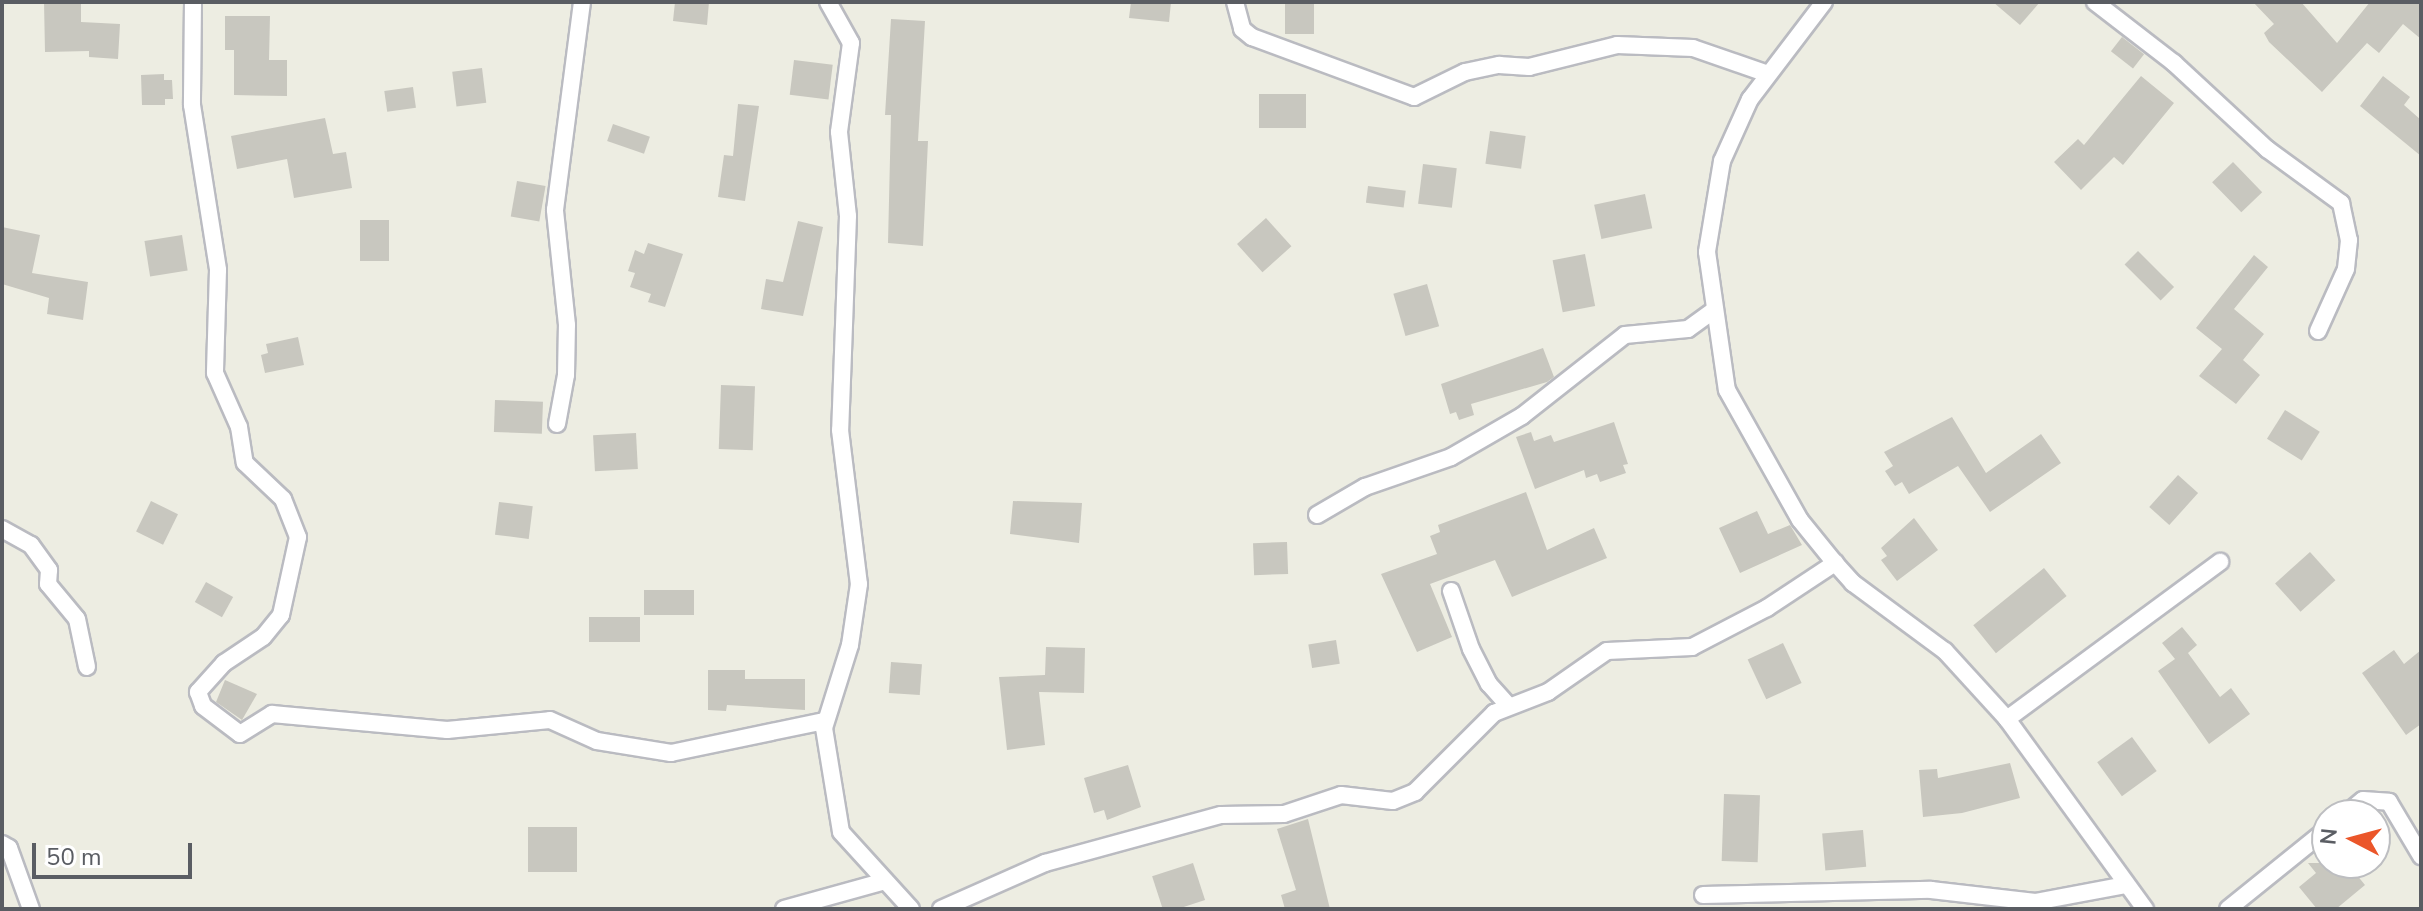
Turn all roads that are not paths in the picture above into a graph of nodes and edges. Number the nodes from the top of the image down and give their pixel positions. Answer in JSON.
{"nodes":[{"id":1,"x":193,"y":2,"type":"edge"},
{"id":2,"x":582,"y":2,"type":"edge"},
{"id":3,"x":828,"y":2,"type":"edge"},
{"id":4,"x":1235,"y":2,"type":"edge"},
{"id":5,"x":1824,"y":2,"type":"edge"},
{"id":6,"x":2095,"y":2,"type":"edge"},
{"id":7,"x":1768,"y":74,"type":"junction"},
{"id":8,"x":1714,"y":310,"type":"junction"},
{"id":9,"x":2318,"y":331,"type":"dead end"},
{"id":10,"x":557,"y":424,"type":"dead end"},
{"id":11,"x":1317,"y":515,"type":"dead end"},
{"id":12,"x":2,"y":529,"type":"edge"},
{"id":13,"x":2220,"y":562,"type":"dead end"},
{"id":14,"x":1835,"y":563,"type":"junction"},
{"id":15,"x":1451,"y":591,"type":"dead end"},
{"id":16,"x":87,"y":667,"type":"dead end"},
{"id":17,"x":1509,"y":706,"type":"junction"},
{"id":18,"x":2007,"y":719,"type":"junction"},
{"id":19,"x":824,"y":721,"type":"junction"},
{"id":20,"x":2391,"y":805,"type":"edge"},
{"id":21,"x":2311,"y":842,"type":"edge"},
{"id":22,"x":2,"y":844,"type":"edge"},
{"id":23,"x":2421,"y":856,"type":"edge"},
{"id":24,"x":885,"y":881,"type":"junction"},
{"id":25,"x":2126,"y":885,"type":"junction"},
{"id":26,"x":1703,"y":895,"type":"dead end"},
{"id":27,"x":31,"y":909,"type":"edge"},
{"id":28,"x":784,"y":909,"type":"edge"},
{"id":29,"x":911,"y":909,"type":"edge"},
{"id":30,"x":941,"y":909,"type":"edge"},
{"id":31,"x":2145,"y":909,"type":"edge"},
{"id":32,"x":2228,"y":909,"type":"edge"}],
"edges":[{"from":1,"to":19,"type":"street"},
{"from":2,"to":10,"type":"street"},
{"from":3,"to":19,"type":"street"},
{"from":4,"to":7,"type":"street"},
{"from":5,"to":7,"type":"street"},
{"from":6,"to":9,"type":"street"},
{"from":7,"to":8,"type":"street"},
{"from":8,"to":11,"type":"street"},
{"from":8,"to":14,"type":"street"},
{"from":12,"to":16,"type":"street"},
{"from":13,"to":18,"type":"street"},
{"from":14,"to":17,"type":"street"},
{"from":14,"to":18,"type":"street"},
{"from":15,"to":17,"type":"street"},
{"from":17,"to":30,"type":"street"},
{"from":18,"to":25,"type":"street"},
{"from":19,"to":24,"type":"street"},
{"from":20,"to":23,"type":"street"},
{"from":21,"to":32,"type":"street"},
{"from":22,"to":27,"type":"street"},
{"from":24,"to":28,"type":"street"},
{"from":24,"to":29,"type":"street"},
{"from":25,"to":26,"type":"street"},
{"from":25,"to":31,"type":"street"}]}
